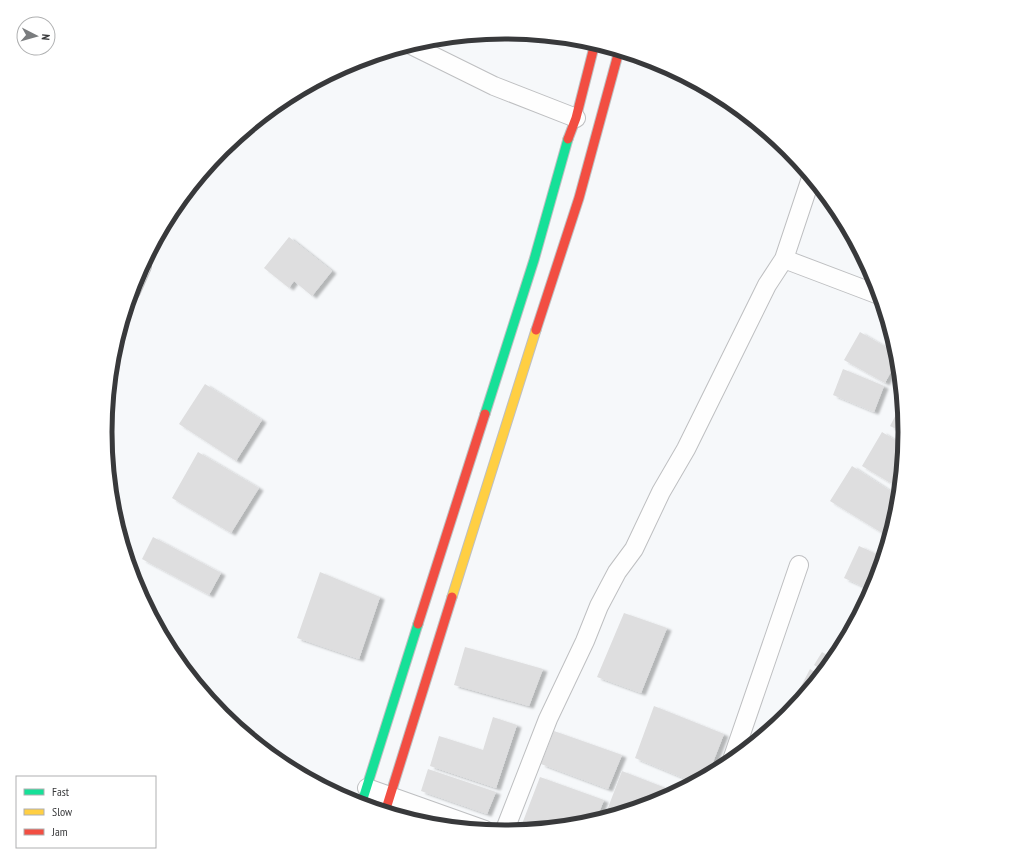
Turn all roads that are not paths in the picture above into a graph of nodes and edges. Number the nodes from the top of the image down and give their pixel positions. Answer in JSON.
{"nodes":[{"id":1,"x":420,"y":49,"type":"edge"},
{"id":2,"x":593,"y":49,"type":"edge"},
{"id":3,"x":618,"y":56,"type":"edge"},
{"id":4,"x":576,"y":118,"type":"junction"},
{"id":5,"x":809,"y":184,"type":"edge"},
{"id":6,"x":784,"y":259,"type":"junction"},
{"id":7,"x":872,"y":292,"type":"edge"},
{"id":8,"x":799,"y":565,"type":"dead end"},
{"id":9,"x":735,"y":750,"type":"edge"},
{"id":10,"x":367,"y":788,"type":"junction"},
{"id":11,"x":363,"y":798,"type":"edge"},
{"id":12,"x":388,"y":804,"type":"edge"},
{"id":13,"x":456,"y":822,"type":"edge"},
{"id":14,"x":507,"y":825,"type":"edge"}],
"edges":[{"from":1,"to":4,"type":"street"},
{"from":2,"to":4,"type":"main road"},
{"from":3,"to":12,"type":"main road"},
{"from":4,"to":10,"type":"main road"},
{"from":5,"to":6,"type":"street"},
{"from":6,"to":7,"type":"street"},
{"from":6,"to":14,"type":"street"},
{"from":8,"to":9,"type":"street"},
{"from":10,"to":11,"type":"main road"},
{"from":10,"to":12,"type":"street"},
{"from":12,"to":13,"type":"street"}]}
